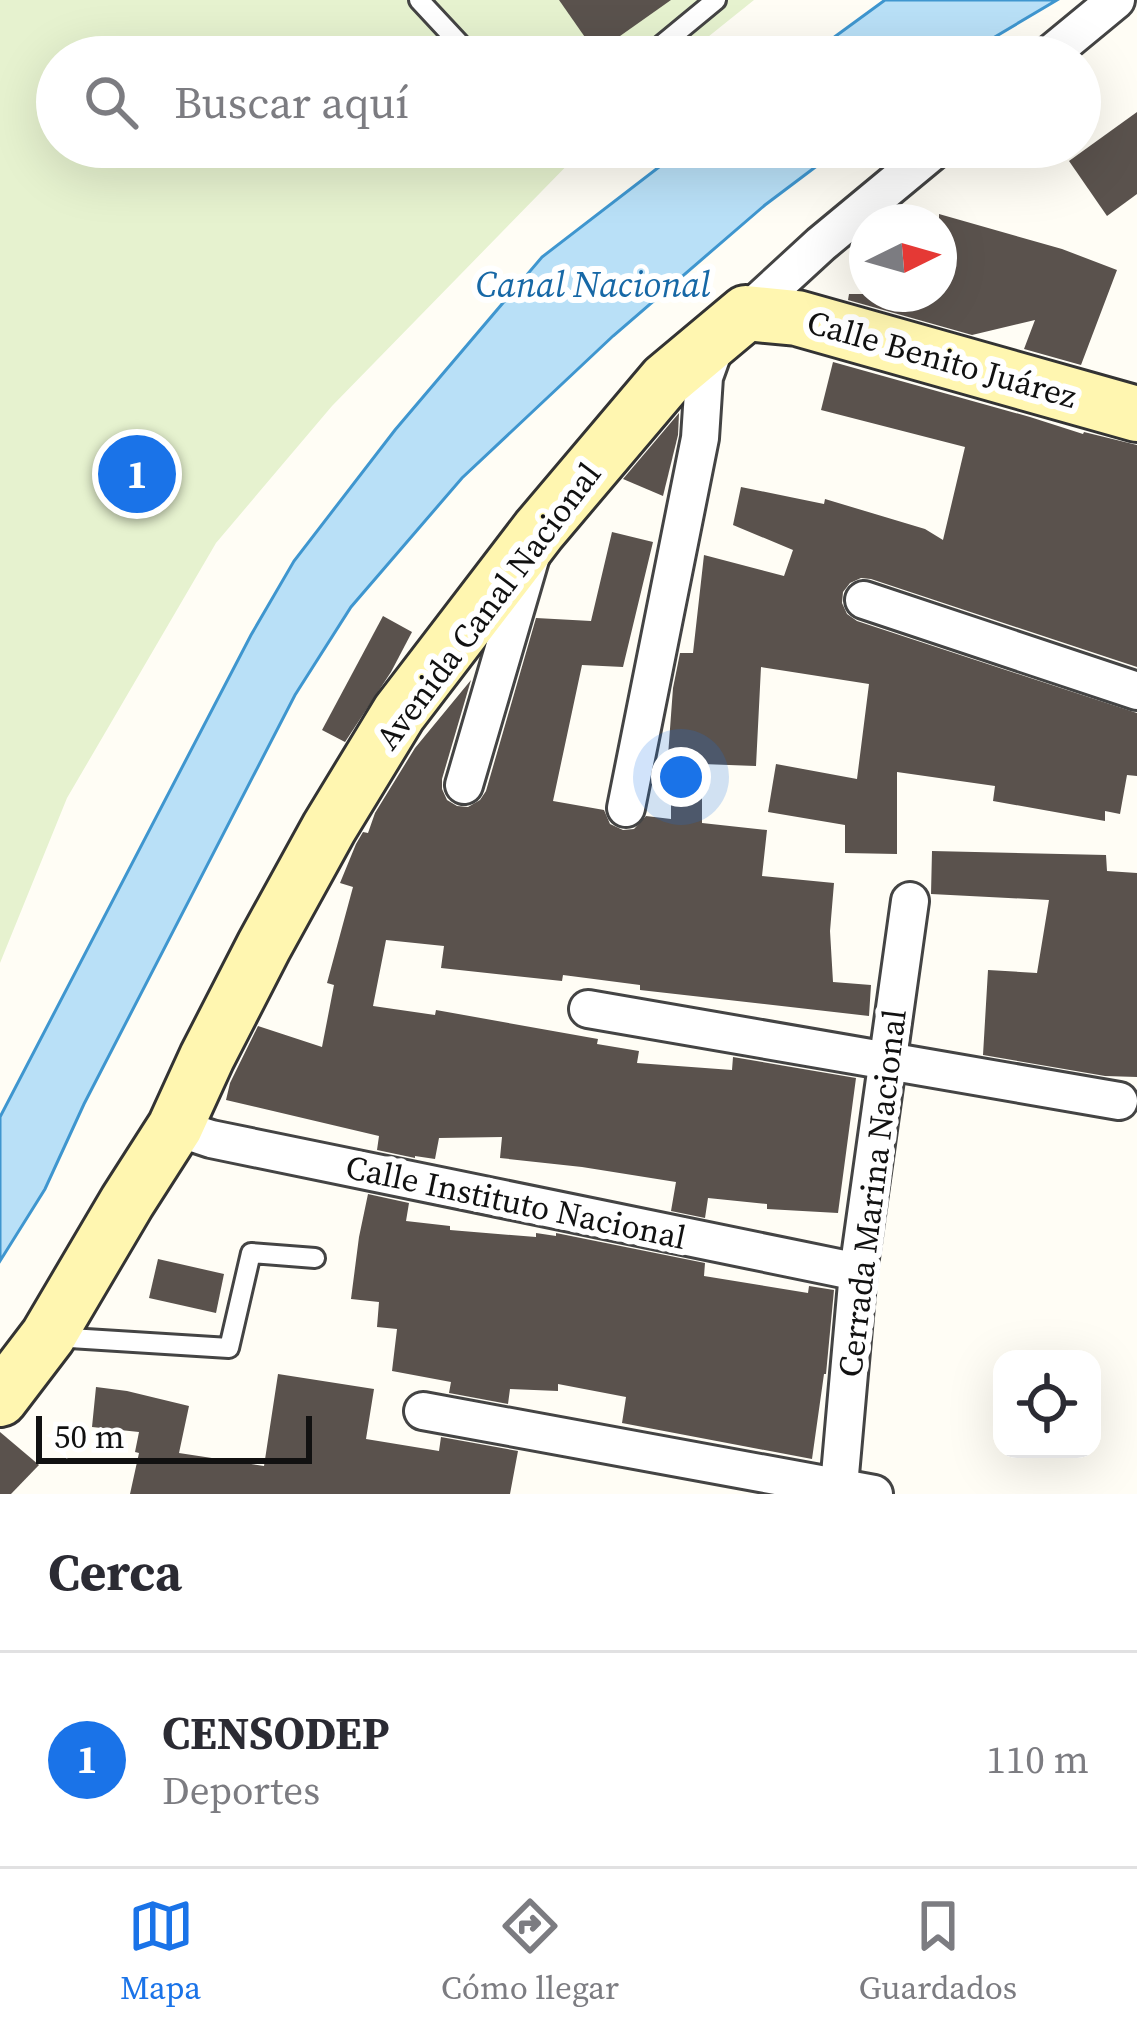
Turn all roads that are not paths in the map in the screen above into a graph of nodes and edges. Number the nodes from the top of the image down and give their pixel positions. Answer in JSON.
{"nodes":[{"id":1,"x":419,"y":0,"type":"edge"},
{"id":2,"x":716,"y":0,"type":"edge"},
{"id":3,"x":1116,"y":0,"type":"edge"},
{"id":4,"x":452,"y":36,"type":"edge"},
{"id":5,"x":672,"y":36,"type":"edge"},
{"id":6,"x":1072,"y":36,"type":"edge"},
{"id":7,"x":913,"y":168,"type":"edge"},
{"id":8,"x":732,"y":324,"type":"junction"},
{"id":9,"x":1137,"y":414,"type":"edge"},
{"id":10,"x":539,"y":530,"type":"junction"},
{"id":11,"x":864,"y":600,"type":"dead end"},
{"id":12,"x":1137,"y":692,"type":"edge"},
{"id":13,"x":464,"y":784,"type":"dead end"},
{"id":14,"x":626,"y":808,"type":"dead end"},
{"id":15,"x":910,"y":901,"type":"dead end"},
{"id":16,"x":589,"y":1010,"type":"dead end"},
{"id":17,"x":887,"y":1061,"type":"junction"},
{"id":18,"x":1119,"y":1101,"type":"dead end"},
{"id":19,"x":175,"y":1127,"type":"junction"},
{"id":20,"x":315,"y":1258,"type":"dead end"},
{"id":21,"x":858,"y":1272,"type":"junction"},
{"id":22,"x":48,"y":1336,"type":"junction"},
{"id":23,"x":0,"y":1399,"type":"edge"},
{"id":24,"x":423,"y":1411,"type":"dead end"},
{"id":25,"x":856,"y":1490,"type":"edge"}],
"edges":[{"from":1,"to":4,"type":"lane"},
{"from":2,"to":5,"type":"lane"},
{"from":3,"to":6,"type":"street"},
{"from":7,"to":8,"type":"street","name":"Avenida Canal Nacional"},
{"from":8,"to":9,"type":"street","name":"Calle Benito Juárez"},
{"from":8,"to":10,"type":"street","name":"Avenida Canal Nacional"},
{"from":8,"to":14,"type":"street"},
{"from":10,"to":13,"type":"street"},
{"from":10,"to":19,"type":"street","name":"Avenida Canal Nacional"},
{"from":11,"to":12,"type":"street"},
{"from":15,"to":17,"type":"street","name":"Cerrada Marina Nacional"},
{"from":16,"to":17,"type":"street"},
{"from":17,"to":18,"type":"street"},
{"from":17,"to":21,"type":"street","name":"Cerrada Marina Nacional"},
{"from":19,"to":21,"type":"street","name":"Calle Instituto Nacional"},
{"from":19,"to":22,"type":"street","name":"Avenida Canal Nacional"},
{"from":20,"to":22,"type":"lane"},
{"from":21,"to":25,"type":"street","name":"Cerrada Marina Nacional"},
{"from":22,"to":23,"type":"street","name":"Avenida Canal Nacional"},
{"from":24,"to":25,"type":"street"}]}
